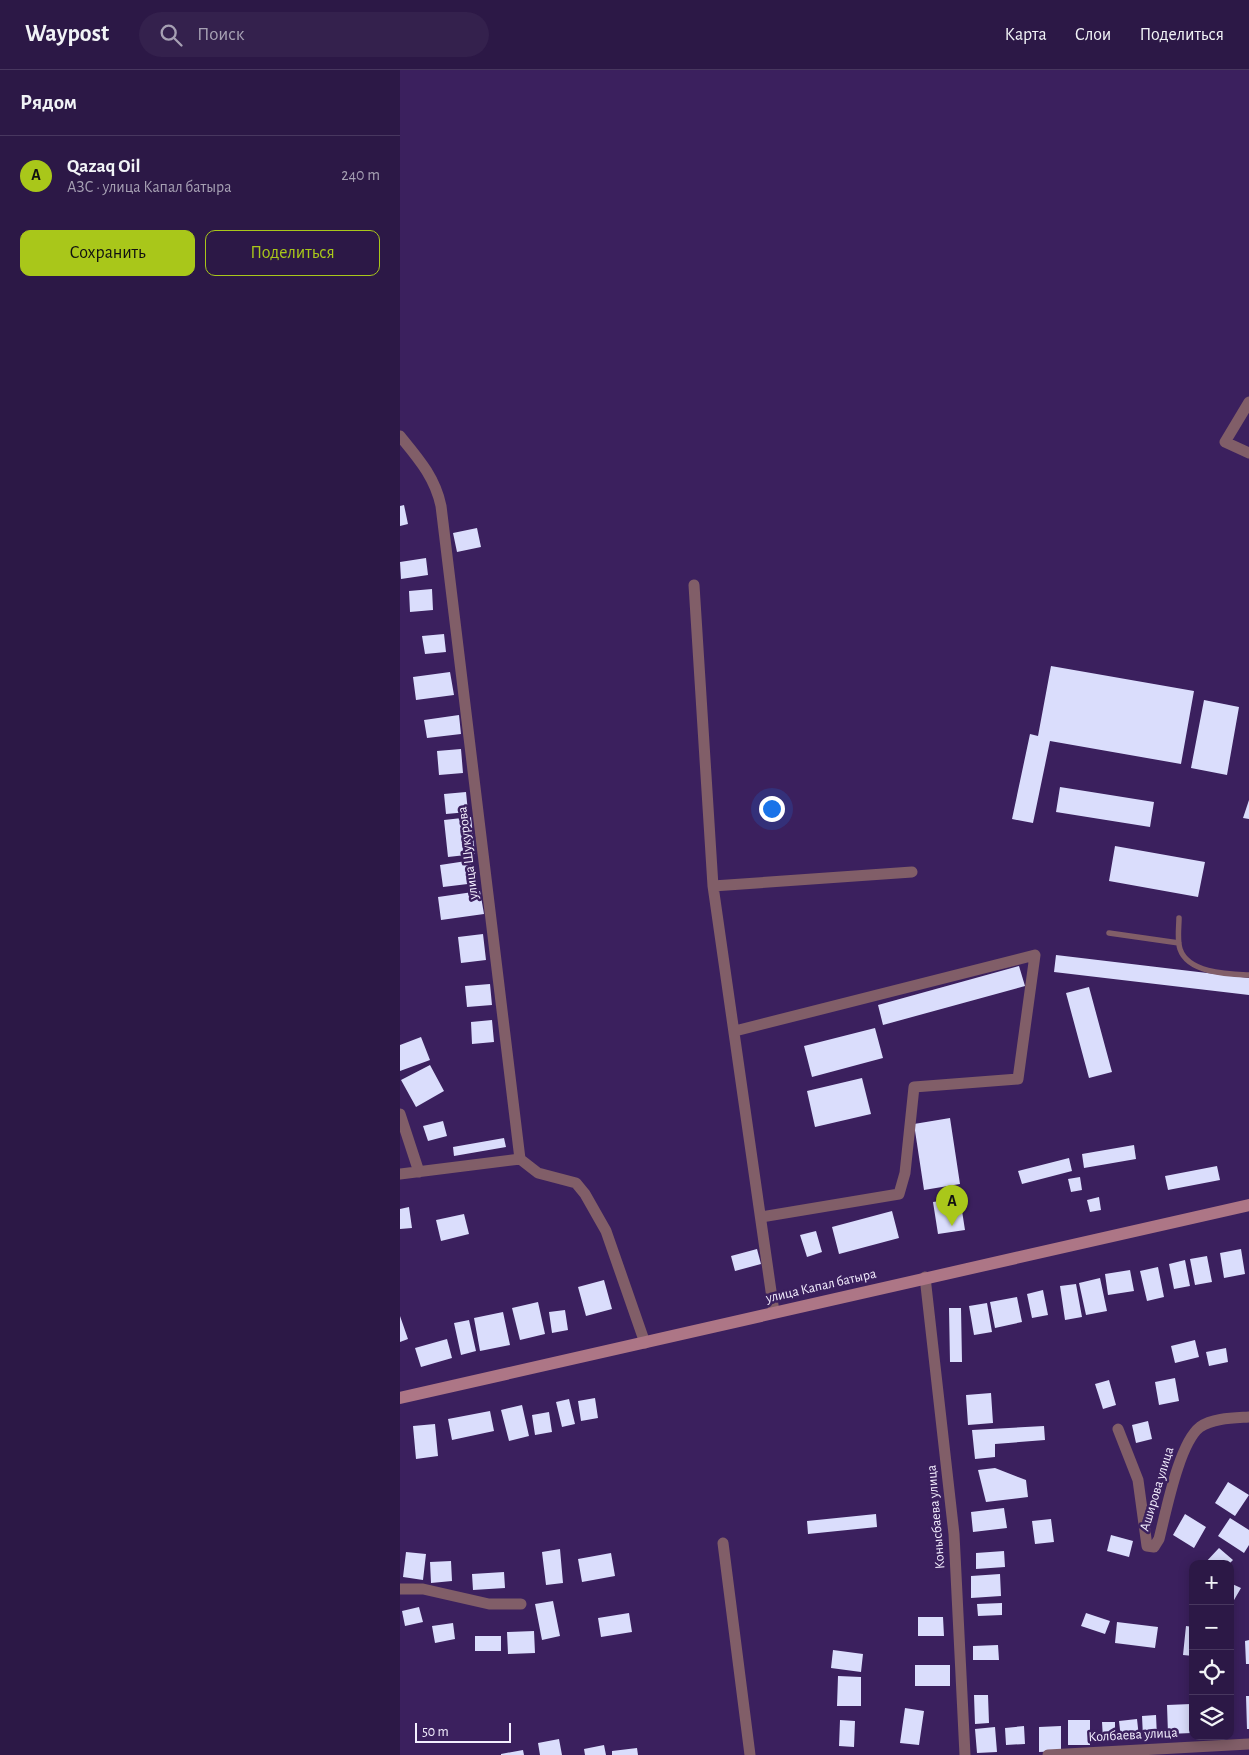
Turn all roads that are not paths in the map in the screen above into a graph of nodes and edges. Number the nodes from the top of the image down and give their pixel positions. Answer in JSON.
{"nodes":[{"id":1,"x":1249,"y":402,"type":"edge"},
{"id":2,"x":400,"y":436,"type":"edge"},
{"id":3,"x":1249,"y":453,"type":"edge"},
{"id":4,"x":694,"y":585,"type":"dead end"},
{"id":5,"x":912,"y":872,"type":"dead end"},
{"id":6,"x":713,"y":886,"type":"junction"},
{"id":7,"x":1179,"y":918,"type":"dead end"},
{"id":8,"x":1109,"y":933,"type":"dead end"},
{"id":9,"x":1179,"y":944,"type":"junction"},
{"id":10,"x":1249,"y":975,"type":"edge"},
{"id":11,"x":735,"y":1031,"type":"junction"},
{"id":12,"x":400,"y":1114,"type":"edge"},
{"id":13,"x":520,"y":1159,"type":"junction"},
{"id":14,"x":419,"y":1172,"type":"junction"},
{"id":15,"x":400,"y":1174,"type":"edge"},
{"id":16,"x":1249,"y":1204,"type":"edge"},
{"id":17,"x":761,"y":1217,"type":"junction"},
{"id":18,"x":926,"y":1277,"type":"junction"},
{"id":19,"x":774,"y":1312,"type":"junction"},
{"id":20,"x":645,"y":1343,"type":"junction"},
{"id":21,"x":400,"y":1398,"type":"edge"},
{"id":22,"x":1249,"y":1417,"type":"edge"},
{"id":23,"x":1118,"y":1429,"type":"dead end"},
{"id":24,"x":723,"y":1543,"type":"dead end"},
{"id":25,"x":400,"y":1589,"type":"edge"},
{"id":26,"x":521,"y":1604,"type":"dead end"},
{"id":27,"x":1249,"y":1744,"type":"edge"},
{"id":28,"x":750,"y":1755,"type":"edge"},
{"id":29,"x":965,"y":1755,"type":"edge"},
{"id":30,"x":1048,"y":1755,"type":"edge"}],
"edges":[{"from":1,"to":3,"type":"street"},
{"from":2,"to":13,"type":"street","name":"улица Шукурова"},
{"from":4,"to":6,"type":"street"},
{"from":5,"to":6,"type":"street"},
{"from":6,"to":11,"type":"street"},
{"from":7,"to":9,"type":"lane"},
{"from":8,"to":9,"type":"lane"},
{"from":9,"to":10,"type":"lane"},
{"from":11,"to":17,"type":"street"},
{"from":11,"to":17,"type":"street"},
{"from":12,"to":14,"type":"street"},
{"from":13,"to":14,"type":"street"},
{"from":13,"to":20,"type":"street"},
{"from":14,"to":15,"type":"street"},
{"from":16,"to":18,"type":"main road","name":"улица Капал батыра"},
{"from":17,"to":19,"type":"street"},
{"from":18,"to":19,"type":"main road","name":"улица Капал батыра"},
{"from":18,"to":29,"type":"street","name":"Конысбаева улица"},
{"from":19,"to":20,"type":"main road","name":"улица Капал батыра"},
{"from":20,"to":21,"type":"main road","name":"улица Капал батыра"},
{"from":22,"to":23,"type":"street","name":"Аширова улица"},
{"from":24,"to":28,"type":"street"},
{"from":25,"to":26,"type":"street"},
{"from":27,"to":30,"type":"street","name":"Колбаева улица"}]}
